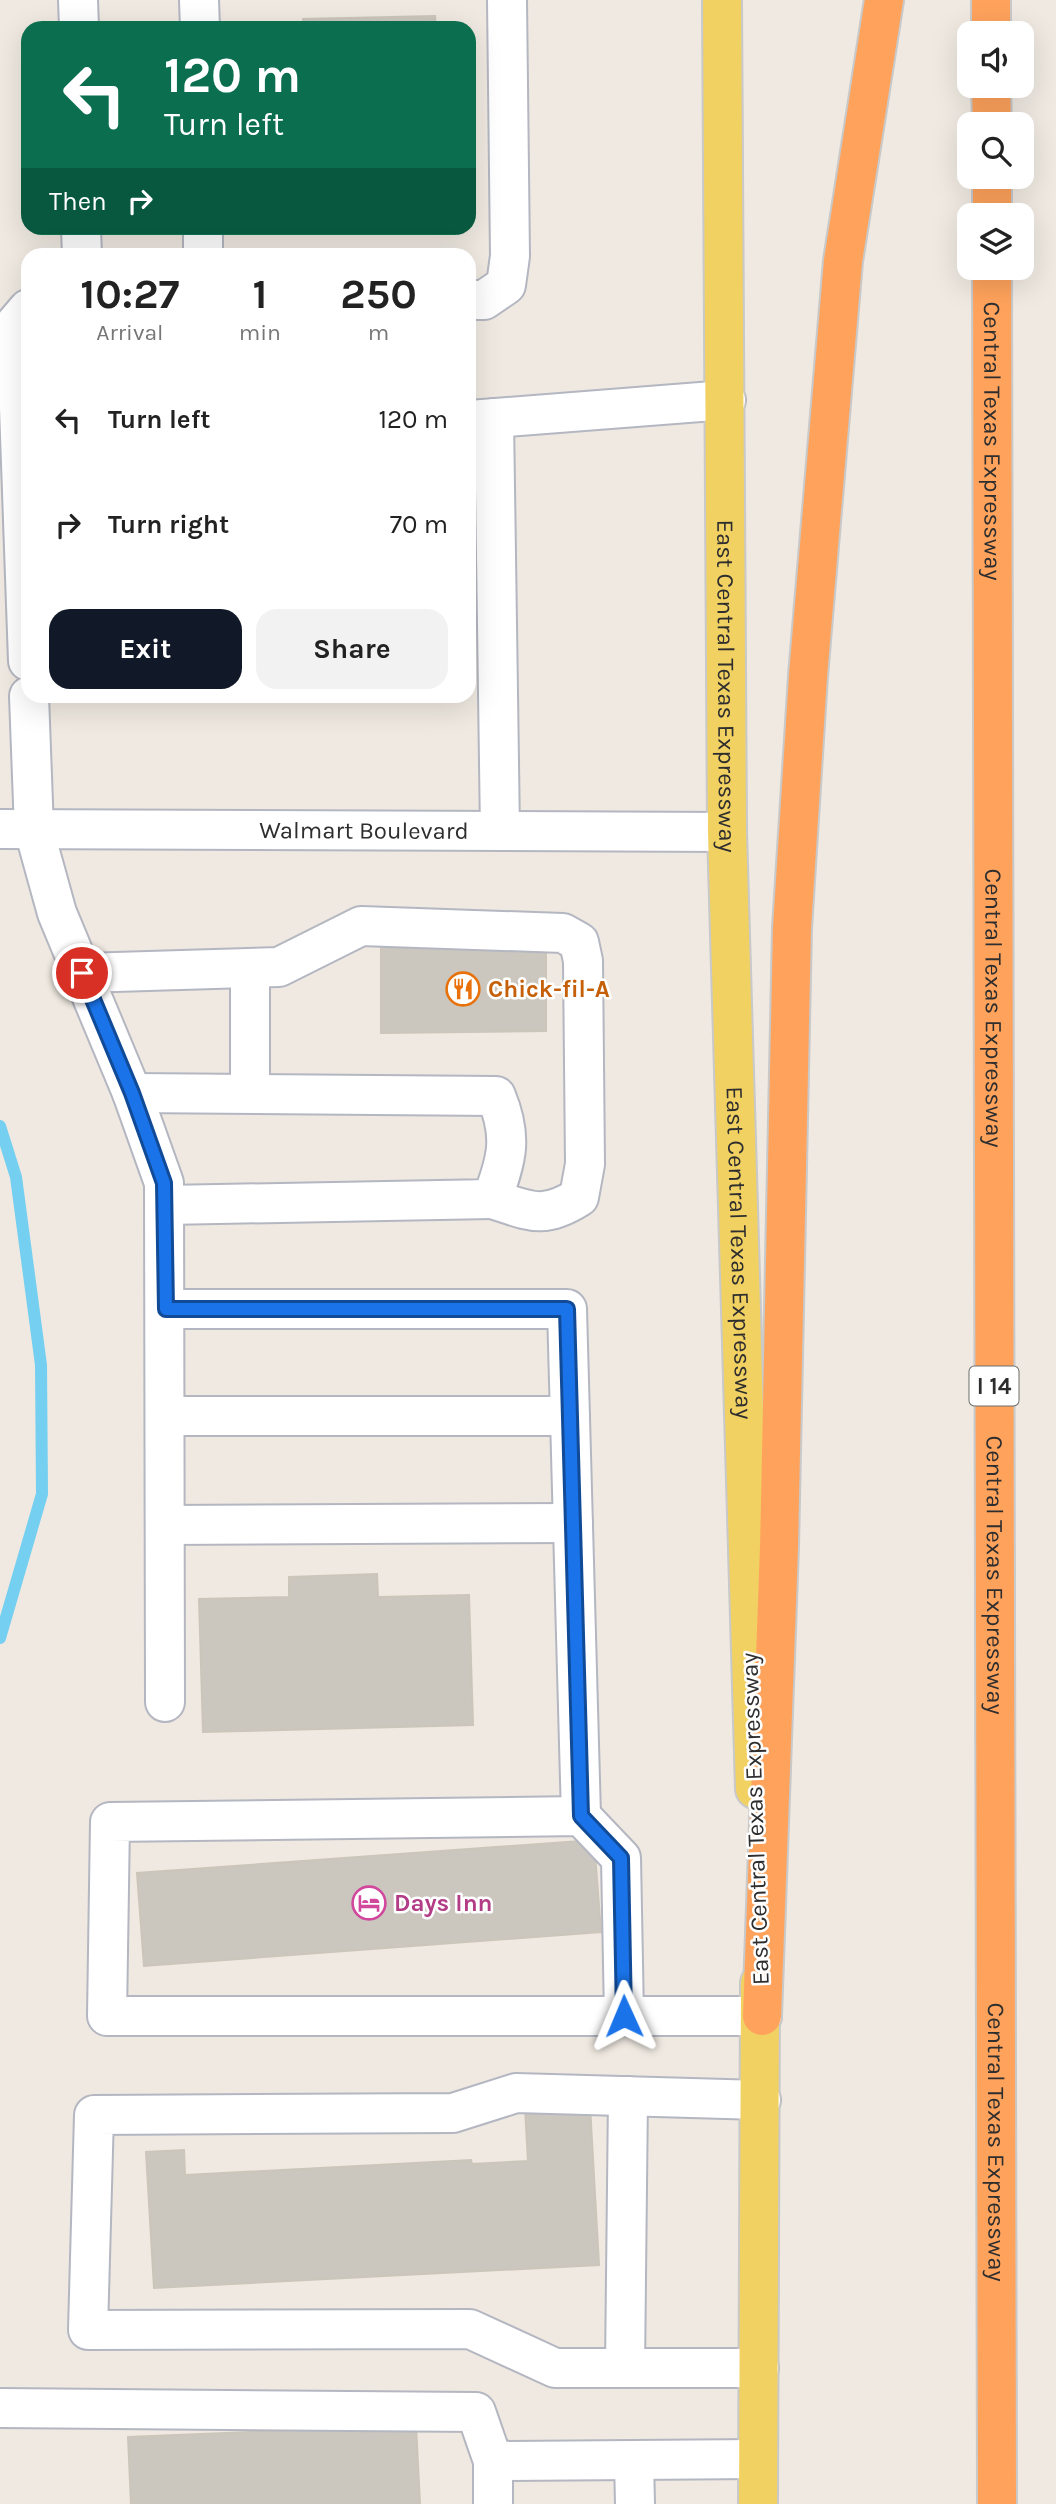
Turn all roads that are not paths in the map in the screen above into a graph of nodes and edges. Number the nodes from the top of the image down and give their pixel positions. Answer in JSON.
{"nodes":[{"id":1,"x":78,"y":0,"type":"edge"},
{"id":2,"x":199,"y":0,"type":"edge"},
{"id":3,"x":507,"y":0,"type":"edge"},
{"id":4,"x":722,"y":0,"type":"edge"},
{"id":5,"x":884,"y":0,"type":"edge"},
{"id":6,"x":991,"y":0,"type":"edge"},
{"id":7,"x":79,"y":21,"type":"edge"},
{"id":8,"x":200,"y":21,"type":"edge"},
{"id":9,"x":991,"y":21,"type":"edge"},
{"id":10,"x":992,"y":280,"type":"edge"},
{"id":11,"x":476,"y":300,"type":"edge"},
{"id":12,"x":21,"y":317,"type":"edge"},
{"id":13,"x":726,"y":400,"type":"junction"},
{"id":14,"x":21,"y":404,"type":"edge"},
{"id":15,"x":482,"y":419,"type":"edge"},
{"id":16,"x":484,"y":694,"type":"edge"},
{"id":17,"x":28,"y":703,"type":"edge"},
{"id":18,"x":17,"y":830,"type":"edge"},
{"id":19,"x":500,"y":831,"type":"junction"},
{"id":20,"x":726,"y":832,"type":"junction"},
{"id":21,"x":250,"y":968,"type":"junction"},
{"id":22,"x":82,"y":973,"type":"junction"},
{"id":23,"x":132,"y":1093,"type":"junction"},
{"id":24,"x":250,"y":1093,"type":"junction"},
{"id":25,"x":492,"y":1199,"type":"junction"},
{"id":26,"x":166,"y":1205,"type":"junction"},
{"id":27,"x":166,"y":1309,"type":"junction"},
{"id":28,"x":166,"y":1416,"type":"junction"},
{"id":29,"x":570,"y":1416,"type":"junction"},
{"id":30,"x":573,"y":1523,"type":"junction"},
{"id":31,"x":165,"y":1525,"type":"junction"},
{"id":32,"x":165,"y":1703,"type":"dead end"},
{"id":33,"x":581,"y":1816,"type":"junction"},
{"id":34,"x":624,"y":2016,"type":"junction"},
{"id":35,"x":761,"y":2017,"type":"junction"},
{"id":36,"x":628,"y":2096,"type":"junction"},
{"id":37,"x":761,"y":2100,"type":"junction"},
{"id":38,"x":625,"y":2368,"type":"junction"},
{"id":39,"x":759,"y":2368,"type":"junction"},
{"id":40,"x":0,"y":2409,"type":"edge"},
{"id":41,"x":758,"y":2459,"type":"junction"},
{"id":42,"x":634,"y":2460,"type":"junction"},
{"id":43,"x":493,"y":2461,"type":"junction"},
{"id":44,"x":493,"y":2504,"type":"edge"},
{"id":45,"x":635,"y":2504,"type":"edge"},
{"id":46,"x":758,"y":2504,"type":"edge"},
{"id":47,"x":997,"y":2504,"type":"edge"}],
"edges":[{"from":1,"to":7,"type":"street"},
{"from":2,"to":8,"type":"street"},
{"from":3,"to":11,"type":"street"},
{"from":4,"to":13,"type":"main road","name":"East Central Texas Expressway"},
{"from":5,"to":35,"type":"highway"},
{"from":6,"to":9,"type":"highway"},
{"from":10,"to":47,"type":"highway","name":"Central Texas Expressway","number":"I 14"},
{"from":12,"to":14,"type":"street"},
{"from":13,"to":15,"type":"street"},
{"from":13,"to":20,"type":"main road","name":"East Central Texas Expressway"},
{"from":15,"to":16,"type":"street"},
{"from":16,"to":19,"type":"street"},
{"from":17,"to":18,"type":"street"},
{"from":18,"to":19,"type":"street","name":"Walmart Boulevard"},
{"from":18,"to":22,"type":"street"},
{"from":19,"to":20,"type":"street","name":"Walmart Boulevard"},
{"from":20,"to":35,"type":"main road","name":"East Central Texas Expressway"},
{"from":21,"to":22,"type":"street"},
{"from":21,"to":24,"type":"street"},
{"from":21,"to":25,"type":"street"},
{"from":22,"to":23,"type":"street"},
{"from":23,"to":24,"type":"street"},
{"from":23,"to":26,"type":"street"},
{"from":24,"to":25,"type":"street"},
{"from":25,"to":26,"type":"street"},
{"from":26,"to":27,"type":"street"},
{"from":27,"to":28,"type":"street"},
{"from":27,"to":29,"type":"street"},
{"from":28,"to":29,"type":"street"},
{"from":28,"to":31,"type":"street"},
{"from":29,"to":30,"type":"street"},
{"from":30,"to":31,"type":"street"},
{"from":30,"to":33,"type":"street"},
{"from":31,"to":32,"type":"street"},
{"from":33,"to":34,"type":"street"},
{"from":33,"to":34,"type":"street"},
{"from":34,"to":35,"type":"street"},
{"from":35,"to":37,"type":"main road","name":"East Central Texas Expressway"},
{"from":36,"to":37,"type":"street"},
{"from":36,"to":38,"type":"street"},
{"from":36,"to":38,"type":"street"},
{"from":37,"to":39,"type":"main road","name":"East Central Texas Expressway"},
{"from":38,"to":39,"type":"street"},
{"from":39,"to":41,"type":"main road","name":"East Central Texas Expressway"},
{"from":40,"to":43,"type":"street"},
{"from":41,"to":42,"type":"street"},
{"from":41,"to":46,"type":"main road","name":"East Central Texas Expressway"},
{"from":42,"to":43,"type":"street"},
{"from":42,"to":45,"type":"street"},
{"from":43,"to":44,"type":"street"}]}
